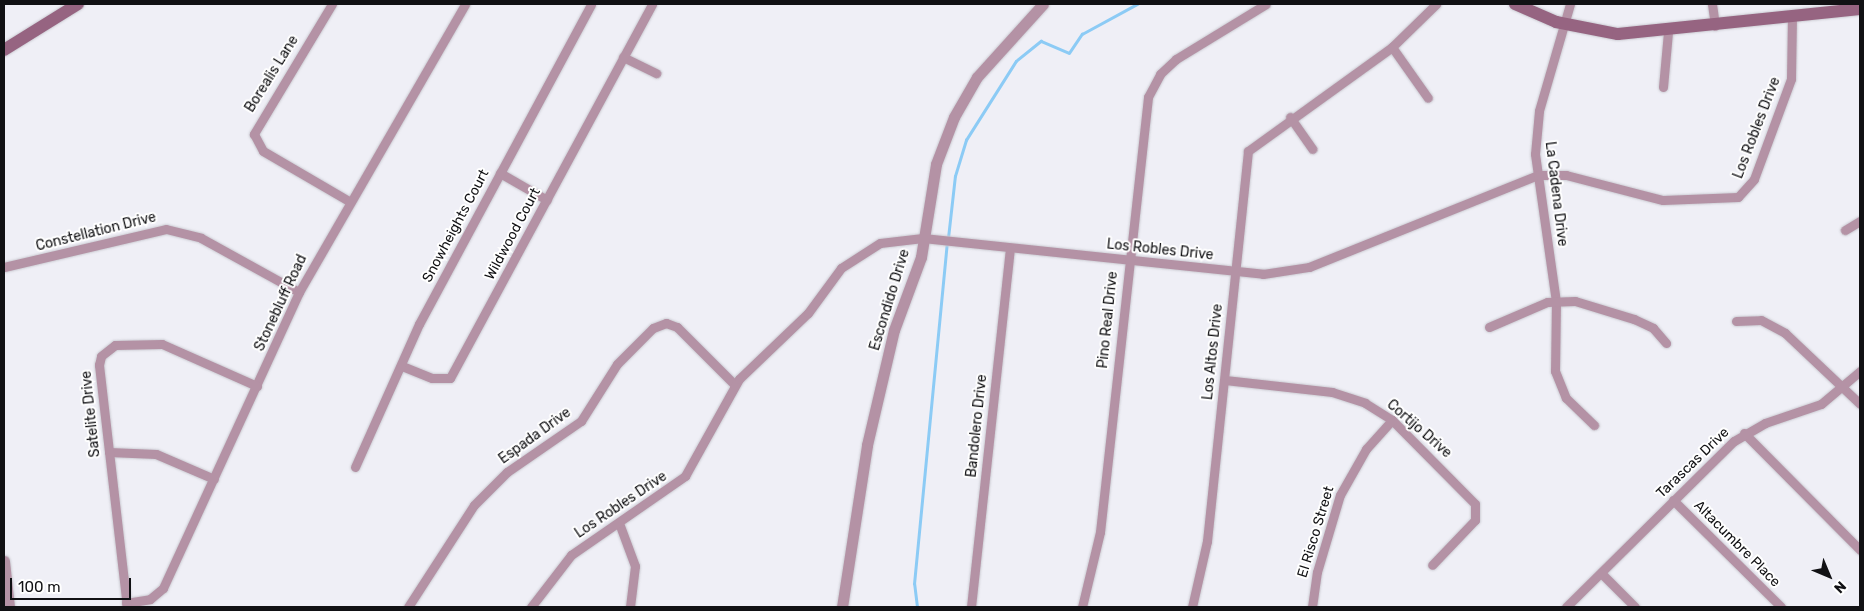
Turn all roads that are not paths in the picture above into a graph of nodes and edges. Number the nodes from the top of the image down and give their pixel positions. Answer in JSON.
{"nodes":[{"id":1,"x":78,"y":4,"type":"edge"},
{"id":2,"x":332,"y":4,"type":"edge"},
{"id":3,"x":465,"y":4,"type":"edge"},
{"id":4,"x":590,"y":4,"type":"edge"},
{"id":5,"x":652,"y":4,"type":"edge"},
{"id":6,"x":1043,"y":4,"type":"edge"},
{"id":7,"x":1266,"y":4,"type":"edge"},
{"id":8,"x":1436,"y":4,"type":"edge"},
{"id":9,"x":1514,"y":4,"type":"edge"},
{"id":10,"x":1570,"y":4,"type":"edge"},
{"id":11,"x":1712,"y":4,"type":"edge"},
{"id":12,"x":1860,"y":9,"type":"edge"},
{"id":13,"x":1792,"y":17,"type":"junction"},
{"id":14,"x":1564,"y":24,"type":"junction"},
{"id":15,"x":1715,"y":26,"type":"junction"},
{"id":16,"x":1668,"y":32,"type":"junction"},
{"id":17,"x":1392,"y":46,"type":"junction"},
{"id":18,"x":4,"y":50,"type":"edge"},
{"id":19,"x":623,"y":57,"type":"junction"},
{"id":20,"x":656,"y":73,"type":"dead end"},
{"id":21,"x":1663,"y":87,"type":"dead end"},
{"id":22,"x":1428,"y":98,"type":"dead end"},
{"id":23,"x":1290,"y":118,"type":"junction"},
{"id":24,"x":1312,"y":149,"type":"dead end"},
{"id":25,"x":500,"y":173,"type":"junction"},
{"id":26,"x":1538,"y":175,"type":"junction"},
{"id":27,"x":547,"y":200,"type":"junction"},
{"id":28,"x":349,"y":202,"type":"junction"},
{"id":29,"x":1860,"y":221,"type":"edge"},
{"id":30,"x":1844,"y":230,"type":"dead end"},
{"id":31,"x":923,"y":238,"type":"junction"},
{"id":32,"x":1010,"y":248,"type":"junction"},
{"id":33,"x":1128,"y":261,"type":"junction"},
{"id":34,"x":4,"y":266,"type":"edge"},
{"id":35,"x":1235,"y":272,"type":"junction"},
{"id":36,"x":300,"y":292,"type":"junction"},
{"id":37,"x":1556,"y":301,"type":"junction"},
{"id":38,"x":1736,"y":321,"type":"dead end"},
{"id":39,"x":1489,"y":327,"type":"dead end"},
{"id":40,"x":1666,"y":343,"type":"dead end"},
{"id":41,"x":402,"y":366,"type":"junction"},
{"id":42,"x":1860,"y":371,"type":"edge"},
{"id":43,"x":1225,"y":380,"type":"junction"},
{"id":44,"x":735,"y":385,"type":"junction"},
{"id":45,"x":257,"y":386,"type":"junction"},
{"id":46,"x":1844,"y":387,"type":"junction"},
{"id":47,"x":1860,"y":404,"type":"edge"},
{"id":48,"x":1392,"y":420,"type":"junction"},
{"id":49,"x":1594,"y":425,"type":"dead end"},
{"id":50,"x":1744,"y":434,"type":"junction"},
{"id":51,"x":109,"y":452,"type":"junction"},
{"id":52,"x":355,"y":467,"type":"dead end"},
{"id":53,"x":214,"y":479,"type":"junction"},
{"id":54,"x":1673,"y":500,"type":"junction"},
{"id":55,"x":619,"y":523,"type":"junction"},
{"id":56,"x":1860,"y":550,"type":"edge"},
{"id":57,"x":4,"y":561,"type":"edge"},
{"id":58,"x":1432,"y":565,"type":"dead end"},
{"id":59,"x":1601,"y":573,"type":"junction"},
{"id":60,"x":127,"y":605,"type":"edge"},
{"id":61,"x":9,"y":607,"type":"edge"},
{"id":62,"x":408,"y":607,"type":"edge"},
{"id":63,"x":531,"y":607,"type":"edge"},
{"id":64,"x":630,"y":607,"type":"edge"},
{"id":65,"x":842,"y":607,"type":"edge"},
{"id":66,"x":971,"y":607,"type":"edge"},
{"id":67,"x":1082,"y":607,"type":"edge"},
{"id":68,"x":1192,"y":607,"type":"edge"},
{"id":69,"x":1312,"y":607,"type":"edge"},
{"id":70,"x":1566,"y":607,"type":"edge"},
{"id":71,"x":1635,"y":607,"type":"edge"},
{"id":72,"x":1781,"y":607,"type":"edge"}],
"edges":[{"from":1,"to":18,"type":"main road"},
{"from":2,"to":28,"type":"street","name":"Borealis Lane"},
{"from":3,"to":28,"type":"street","name":"Stonebluff Road"},
{"from":4,"to":25,"type":"street","name":"Snowheights Court"},
{"from":5,"to":19,"type":"street","name":"Wildwood Court"},
{"from":6,"to":31,"type":"street","name":"Escondido Drive"},
{"from":7,"to":33,"type":"street","name":"Pino Real Drive"},
{"from":8,"to":17,"type":"street","name":"Los Altos Drive"},
{"from":9,"to":14,"type":"main road"},
{"from":10,"to":14,"type":"street","name":"La Cadena Drive"},
{"from":11,"to":15,"type":"street"},
{"from":12,"to":13,"type":"main road"},
{"from":13,"to":15,"type":"main road"},
{"from":13,"to":26,"type":"street","name":"Los Robles Drive"},
{"from":14,"to":16,"type":"main road"},
{"from":14,"to":26,"type":"street","name":"La Cadena Drive"},
{"from":15,"to":16,"type":"main road"},
{"from":16,"to":21,"type":"street"},
{"from":17,"to":22,"type":"street"},
{"from":17,"to":23,"type":"street","name":"Los Altos Drive"},
{"from":19,"to":20,"type":"street"},
{"from":19,"to":27,"type":"street","name":"Wildwood Court"},
{"from":23,"to":24,"type":"street"},
{"from":23,"to":35,"type":"street","name":"Los Altos Drive"},
{"from":25,"to":27,"type":"street"},
{"from":25,"to":41,"type":"street","name":"Snowheights Court"},
{"from":26,"to":35,"type":"street","name":"Los Robles Drive"},
{"from":26,"to":37,"type":"street","name":"La Cadena Drive"},
{"from":27,"to":41,"type":"street","name":"Wildwood Court"},
{"from":28,"to":36,"type":"street","name":"Stonebluff Road"},
{"from":29,"to":30,"type":"street"},
{"from":31,"to":32,"type":"street","name":"Los Robles Drive"},
{"from":31,"to":44,"type":"street","name":"Los Robles Drive"},
{"from":31,"to":65,"type":"street","name":"Escondido Drive"},
{"from":32,"to":33,"type":"street","name":"Los Robles Drive"},
{"from":32,"to":66,"type":"street","name":"Bandolero Drive"},
{"from":33,"to":35,"type":"street","name":"Los Robles Drive"},
{"from":33,"to":67,"type":"street","name":"Pino Real Drive"},
{"from":34,"to":36,"type":"street","name":"Constellation Drive"},
{"from":35,"to":43,"type":"street","name":"Los Altos Drive"},
{"from":36,"to":45,"type":"street","name":"Stonebluff Road"},
{"from":37,"to":39,"type":"street"},
{"from":37,"to":40,"type":"street"},
{"from":37,"to":49,"type":"street","name":"La Cadena Drive"},
{"from":38,"to":46,"type":"street"},
{"from":41,"to":52,"type":"street","name":"Snowheights Court"},
{"from":42,"to":46,"type":"street","name":"Tarascas Drive"},
{"from":43,"to":48,"type":"street","name":"Cortijo Drive"},
{"from":43,"to":68,"type":"street","name":"Los Altos Drive"},
{"from":44,"to":55,"type":"street","name":"Los Robles Drive"},
{"from":44,"to":62,"type":"street","name":"Espada Drive"},
{"from":45,"to":51,"type":"street","name":"Satelite Drive"},
{"from":45,"to":53,"type":"street","name":"Stonebluff Road"},
{"from":46,"to":47,"type":"street"},
{"from":46,"to":50,"type":"street","name":"Tarascas Drive"},
{"from":48,"to":58,"type":"street","name":"Cortijo Drive"},
{"from":48,"to":69,"type":"street","name":"El Risco Street"},
{"from":50,"to":54,"type":"street","name":"Tarascas Drive"},
{"from":50,"to":56,"type":"street"},
{"from":51,"to":53,"type":"street"},
{"from":51,"to":60,"type":"street","name":"Satelite Drive"},
{"from":53,"to":60,"type":"street","name":"Stonebluff Road"},
{"from":54,"to":59,"type":"street","name":"Tarascas Drive"},
{"from":54,"to":72,"type":"street","name":"Altacumbre Place"},
{"from":55,"to":63,"type":"street","name":"Los Robles Drive"},
{"from":55,"to":64,"type":"street"},
{"from":57,"to":61,"type":"street"},
{"from":59,"to":70,"type":"street","name":"Tarascas Drive"},
{"from":59,"to":71,"type":"street"}]}
